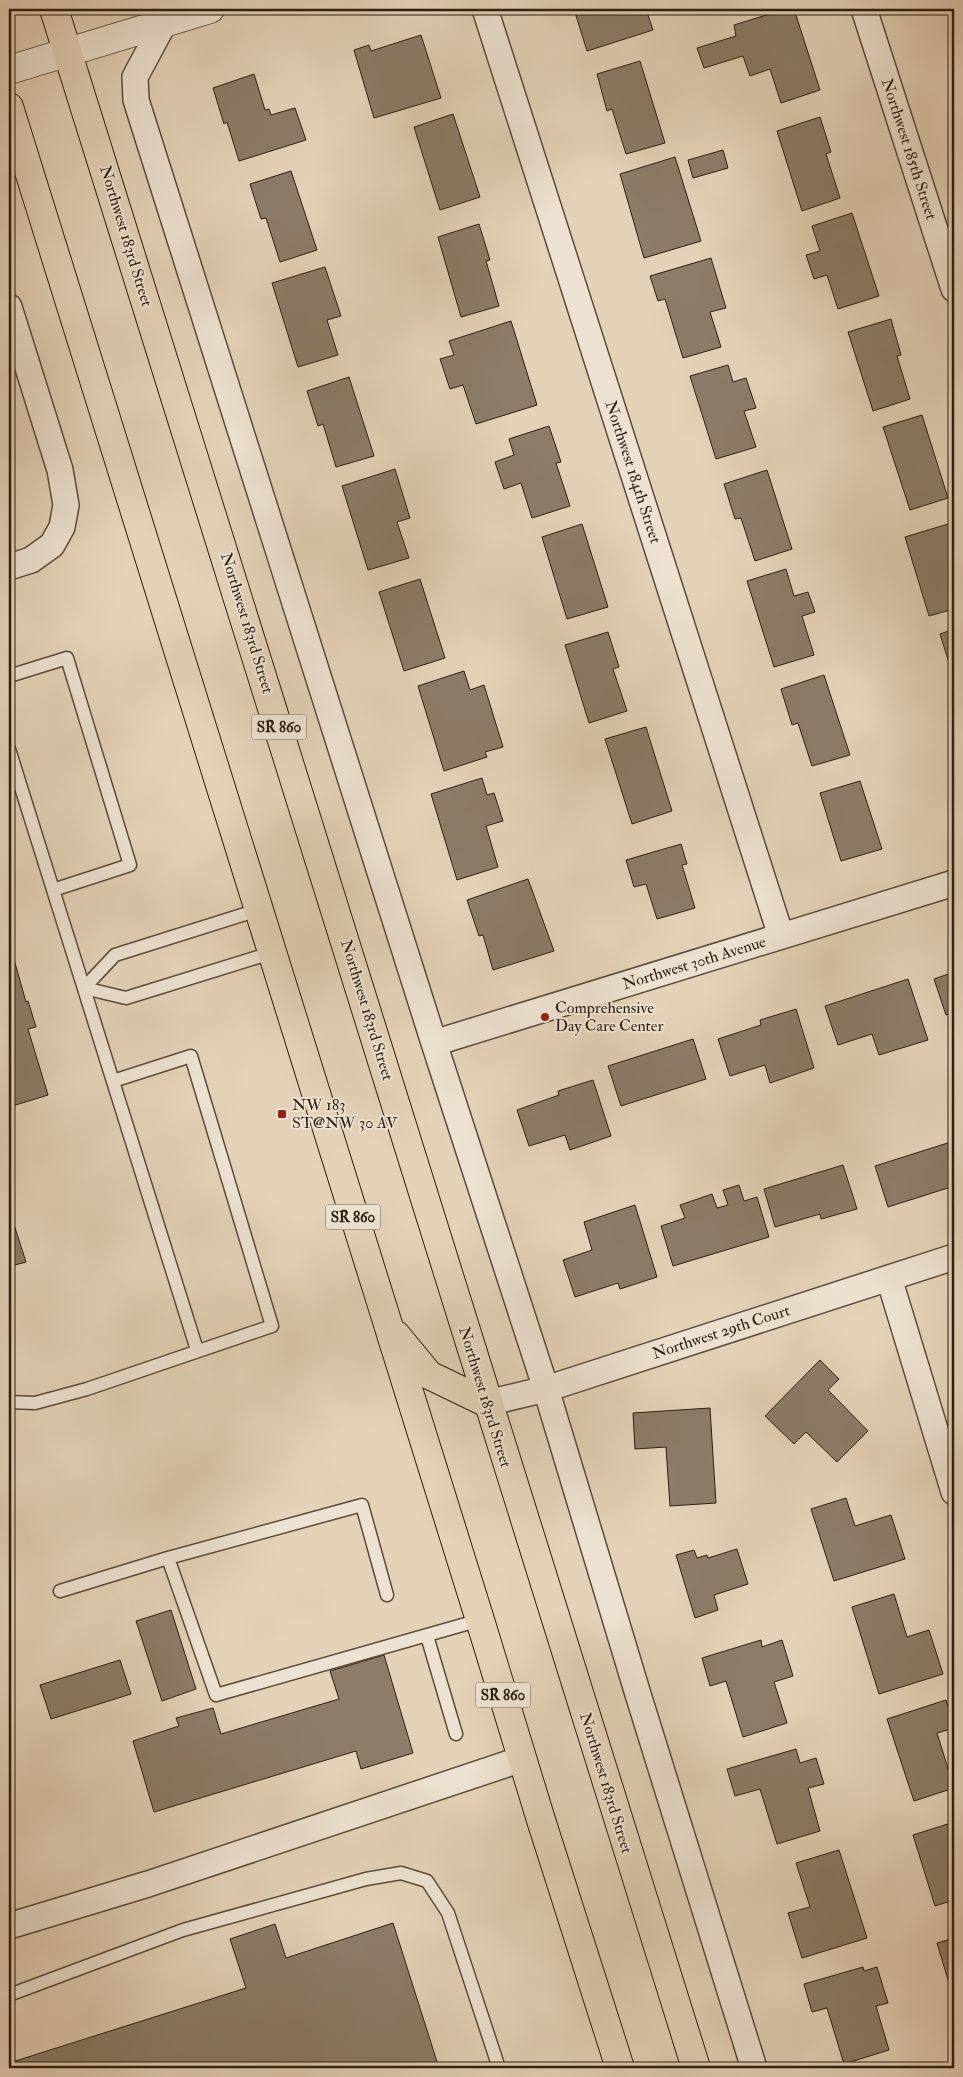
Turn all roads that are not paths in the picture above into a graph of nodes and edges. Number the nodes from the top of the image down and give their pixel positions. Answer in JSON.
{"nodes":[{"id":1,"x":54,"y":9,"type":"edge"},
{"id":2,"x":210,"y":9,"type":"edge"},
{"id":3,"x":485,"y":9,"type":"edge"},
{"id":4,"x":864,"y":9,"type":"edge"},
{"id":5,"x":164,"y":23,"type":"junction"},
{"id":6,"x":68,"y":52,"type":"junction"},
{"id":7,"x":9,"y":70,"type":"edge"},
{"id":8,"x":9,"y":108,"type":"edge"},
{"id":9,"x":954,"y":289,"type":"edge"},
{"id":10,"x":9,"y":307,"type":"edge"},
{"id":11,"x":9,"y":567,"type":"edge"},
{"id":12,"x":9,"y":676,"type":"edge"},
{"id":13,"x":9,"y":749,"type":"edge"},
{"id":14,"x":954,"y":883,"type":"edge"},
{"id":15,"x":53,"y":890,"type":"junction"},
{"id":16,"x":258,"y":910,"type":"junction"},
{"id":17,"x":782,"y":936,"type":"junction"},
{"id":18,"x":271,"y":953,"type":"junction"},
{"id":19,"x":84,"y":988,"type":"junction"},
{"id":20,"x":434,"y":1043,"type":"junction"},
{"id":21,"x":113,"y":1081,"type":"junction"},
{"id":22,"x":954,"y":1258,"type":"edge"},
{"id":23,"x":889,"y":1278,"type":"junction"},
{"id":24,"x":386,"y":1322,"type":"junction"},
{"id":25,"x":197,"y":1350,"type":"junction"},
{"id":26,"x":546,"y":1389,"type":"junction"},
{"id":27,"x":9,"y":1402,"type":"edge"},
{"id":28,"x":487,"y":1403,"type":"junction"},
{"id":29,"x":954,"y":1492,"type":"edge"},
{"id":30,"x":168,"y":1558,"type":"junction"},
{"id":31,"x":60,"y":1591,"type":"dead end"},
{"id":32,"x":387,"y":1595,"type":"dead end"},
{"id":33,"x":480,"y":1620,"type":"junction"},
{"id":34,"x":427,"y":1636,"type":"junction"},
{"id":35,"x":456,"y":1734,"type":"dead end"},
{"id":36,"x":522,"y":1759,"type":"junction"},
{"id":37,"x":9,"y":1926,"type":"edge"},
{"id":38,"x":9,"y":1995,"type":"edge"},
{"id":39,"x":499,"y":2068,"type":"edge"},
{"id":40,"x":620,"y":2068,"type":"edge"},
{"id":41,"x":696,"y":2068,"type":"edge"},
{"id":42,"x":754,"y":2068,"type":"edge"}],
"edges":[{"from":1,"to":6,"type":"main road","name":"Northwest 183rd Street","number":"SR 860"},
{"from":2,"to":5,"type":"street"},
{"from":3,"to":17,"type":"street","name":"Northwest 184th Street"},
{"from":4,"to":9,"type":"street","name":"Northwest 185th Street"},
{"from":5,"to":6,"type":"street"},
{"from":5,"to":20,"type":"street"},
{"from":6,"to":7,"type":"street"},
{"from":6,"to":28,"type":"main road","name":"Northwest 183rd Street","number":"SR 860"},
{"from":8,"to":16,"type":"main road","number":"SR 860"},
{"from":10,"to":11,"type":"street"},
{"from":12,"to":15,"type":"lane"},
{"from":13,"to":15,"type":"lane"},
{"from":14,"to":17,"type":"street","name":"Northwest 30th Avenue"},
{"from":15,"to":19,"type":"lane"},
{"from":16,"to":18,"type":"main road","number":"SR 860"},
{"from":16,"to":19,"type":"lane"},
{"from":17,"to":20,"type":"street","name":"Northwest 30th Avenue"},
{"from":18,"to":19,"type":"lane"},
{"from":18,"to":24,"type":"main road","number":"SR 860"},
{"from":19,"to":21,"type":"lane"},
{"from":20,"to":26,"type":"street"},
{"from":21,"to":25,"type":"lane"},
{"from":21,"to":25,"type":"lane"},
{"from":22,"to":23,"type":"street","name":"Northwest 29th Court"},
{"from":23,"to":26,"type":"street","name":"Northwest 29th Court"},
{"from":23,"to":29,"type":"street"},
{"from":24,"to":28,"type":"main road"},
{"from":24,"to":33,"type":"main road","number":"SR 860"},
{"from":25,"to":27,"type":"lane"},
{"from":26,"to":28,"type":"street","name":"Northwest 29th Court"},
{"from":26,"to":42,"type":"street"},
{"from":28,"to":41,"type":"main road","name":"Northwest 183rd Street","number":"SR 860"},
{"from":30,"to":31,"type":"lane"},
{"from":30,"to":32,"type":"lane"},
{"from":30,"to":34,"type":"lane"},
{"from":33,"to":34,"type":"lane"},
{"from":33,"to":36,"type":"main road","number":"SR 860"},
{"from":34,"to":35,"type":"lane"},
{"from":36,"to":37,"type":"street"},
{"from":36,"to":40,"type":"main road","number":"SR 860"},
{"from":38,"to":39,"type":"lane"}]}
